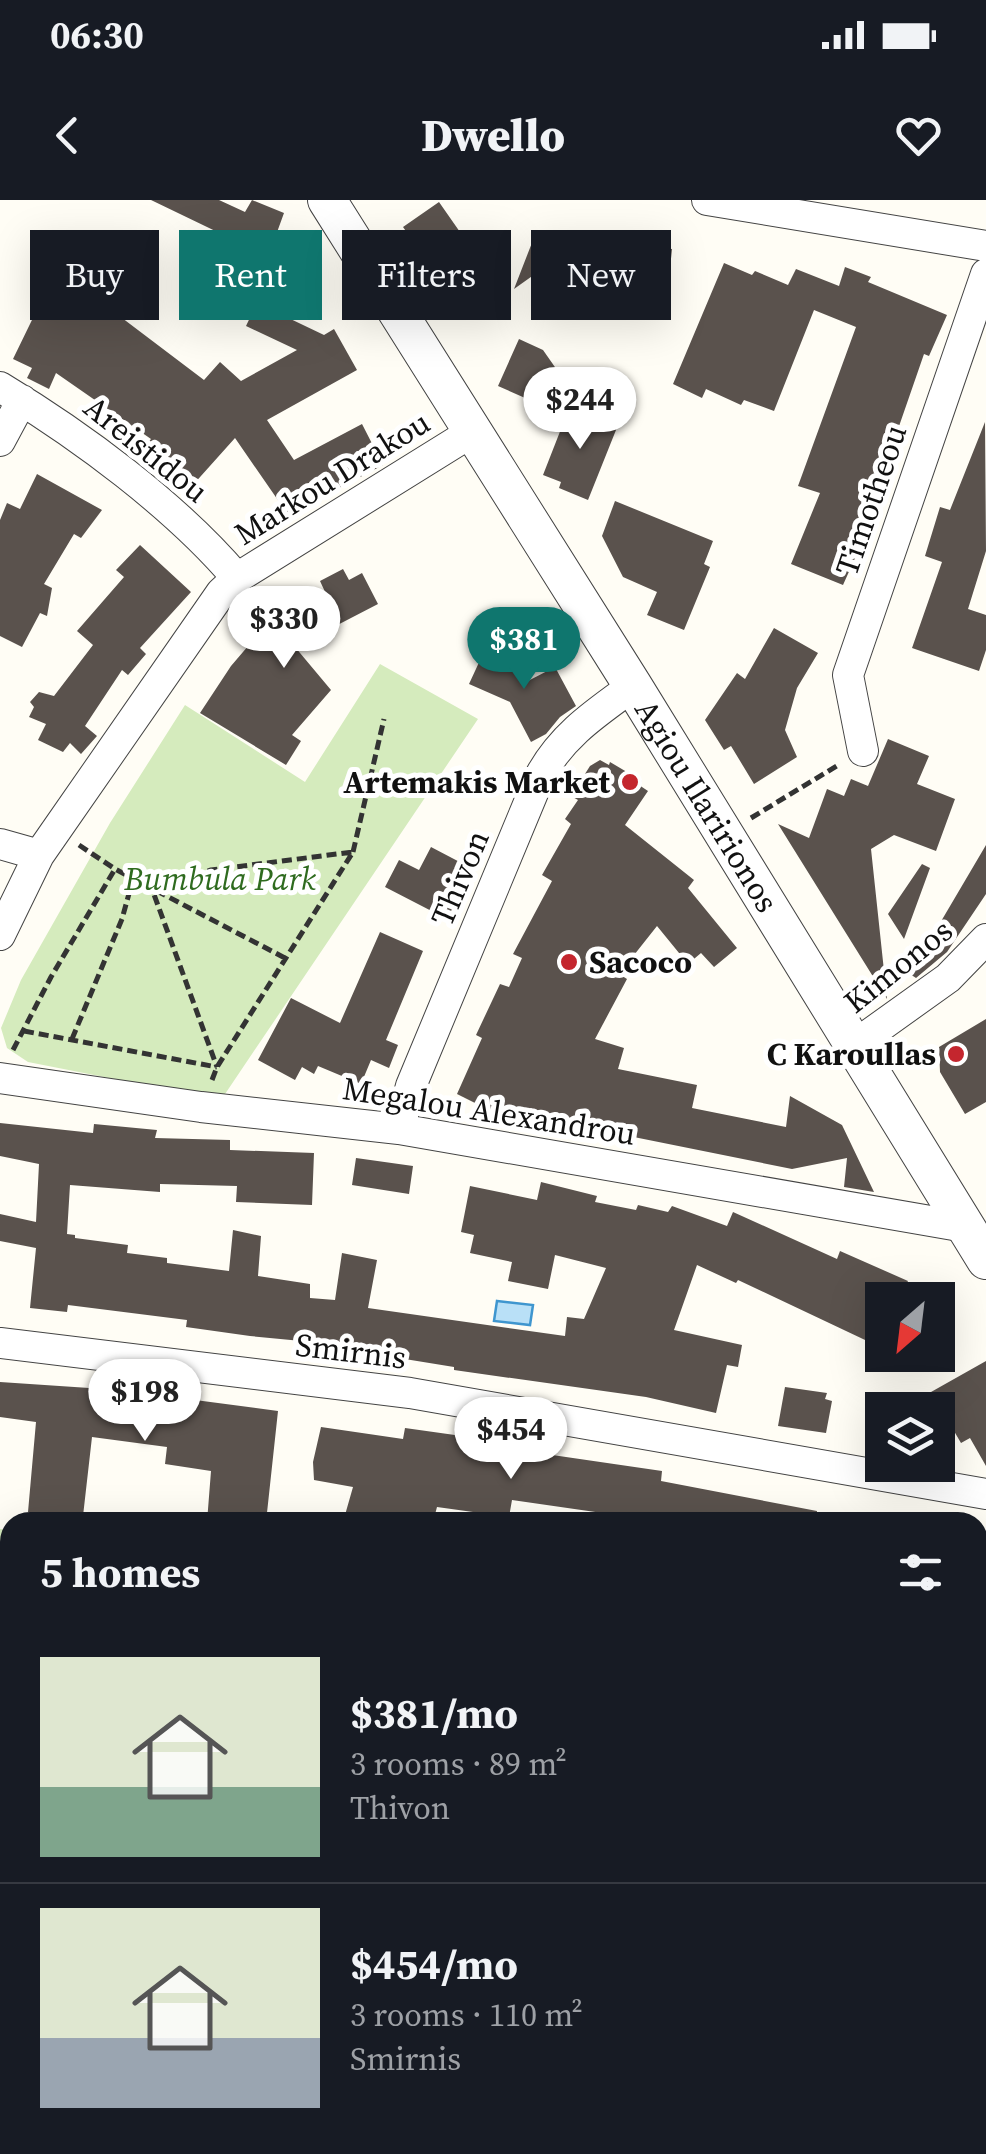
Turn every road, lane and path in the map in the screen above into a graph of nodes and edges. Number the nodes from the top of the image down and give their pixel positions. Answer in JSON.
{"nodes":[{"id":1,"x":327,"y":200,"type":"edge"},
{"id":2,"x":707,"y":200,"type":"edge"},
{"id":3,"x":986,"y":246,"type":"edge"},
{"id":4,"x":986,"y":274,"type":"edge"},
{"id":5,"x":11,"y":393,"type":"edge"},
{"id":6,"x":472,"y":432,"type":"junction"},
{"id":7,"x":0,"y":440,"type":"edge"},
{"id":8,"x":236,"y":578,"type":"junction"},
{"id":9,"x":633,"y":686,"type":"junction"},
{"id":10,"x":384,"y":719,"type":"dead end"},
{"id":11,"x":864,"y":751,"type":"joint"},
{"id":12,"x":56,"y":828,"type":"junction"},
{"id":13,"x":722,"y":834,"type":"junction"},
{"id":14,"x":0,"y":844,"type":"edge"},
{"id":15,"x":353,"y":852,"type":"junction"},
{"id":16,"x":39,"y":855,"type":"junction"},
{"id":17,"x":115,"y":870,"type":"junction"},
{"id":18,"x":133,"y":879,"type":"junction"},
{"id":19,"x":152,"y":889,"type":"junction"},
{"id":20,"x":0,"y":935,"type":"edge"},
{"id":21,"x":986,"y":939,"type":"edge"},
{"id":22,"x":285,"y":958,"type":"junction"},
{"id":23,"x":24,"y":1031,"type":"junction"},
{"id":24,"x":72,"y":1039,"type":"junction"},
{"id":25,"x":853,"y":1046,"type":"junction"},
{"id":26,"x":217,"y":1066,"type":"junction"},
{"id":27,"x":5,"y":1067,"type":"edge"},
{"id":28,"x":400,"y":1129,"type":"junction"},
{"id":29,"x":965,"y":1227,"type":"junction"},
{"id":30,"x":986,"y":1260,"type":"edge"},
{"id":31,"x":0,"y":1342,"type":"edge"},
{"id":32,"x":986,"y":1494,"type":"edge"}],
"edges":[{"from":1,"to":6,"type":"street","name":"Agiou Ilaririonos"},
{"from":2,"to":3,"type":"street"},
{"from":4,"to":11,"type":"street","name":"Timotheou"},
{"from":5,"to":7,"type":"street"},
{"from":5,"to":8,"type":"street","name":"Areistidou"},
{"from":6,"to":8,"type":"street","name":"Markou Drakou"},
{"from":6,"to":9,"type":"street","name":"Agiou Ilaririonos"},
{"from":8,"to":12,"type":"street","name":"Markou Drakou"},
{"from":9,"to":13,"type":"street","name":"Agiou Ilaririonos"},
{"from":9,"to":28,"type":"street","name":"Thivon"},
{"from":10,"to":15,"type":"path"},
{"from":11,"to":13,"type":"path"},
{"from":12,"to":16,"type":"street","name":"Markou Drakou"},
{"from":12,"to":17,"type":"path"},
{"from":13,"to":25,"type":"street","name":"Agiou Ilaririonos"},
{"from":14,"to":16,"type":"street"},
{"from":15,"to":19,"type":"path"},
{"from":15,"to":22,"type":"path"},
{"from":16,"to":20,"type":"street","name":"Markou Drakou"},
{"from":17,"to":18,"type":"path"},
{"from":17,"to":23,"type":"path"},
{"from":18,"to":19,"type":"path"},
{"from":18,"to":24,"type":"path"},
{"from":19,"to":22,"type":"path"},
{"from":19,"to":26,"type":"path"},
{"from":21,"to":25,"type":"street","name":"Kimonos"},
{"from":22,"to":26,"type":"path"},
{"from":23,"to":24,"type":"path"},
{"from":23,"to":27,"type":"path"},
{"from":24,"to":26,"type":"path"},
{"from":25,"to":29,"type":"street","name":"Agiou Ilaririonos"},
{"from":27,"to":28,"type":"street","name":"Megalou Alexandrou"},
{"from":28,"to":29,"type":"street","name":"Megalou Alexandrou"},
{"from":29,"to":30,"type":"street","name":"Agiou Ilaririonos"},
{"from":31,"to":32,"type":"street","name":"Smirnis"}]}
